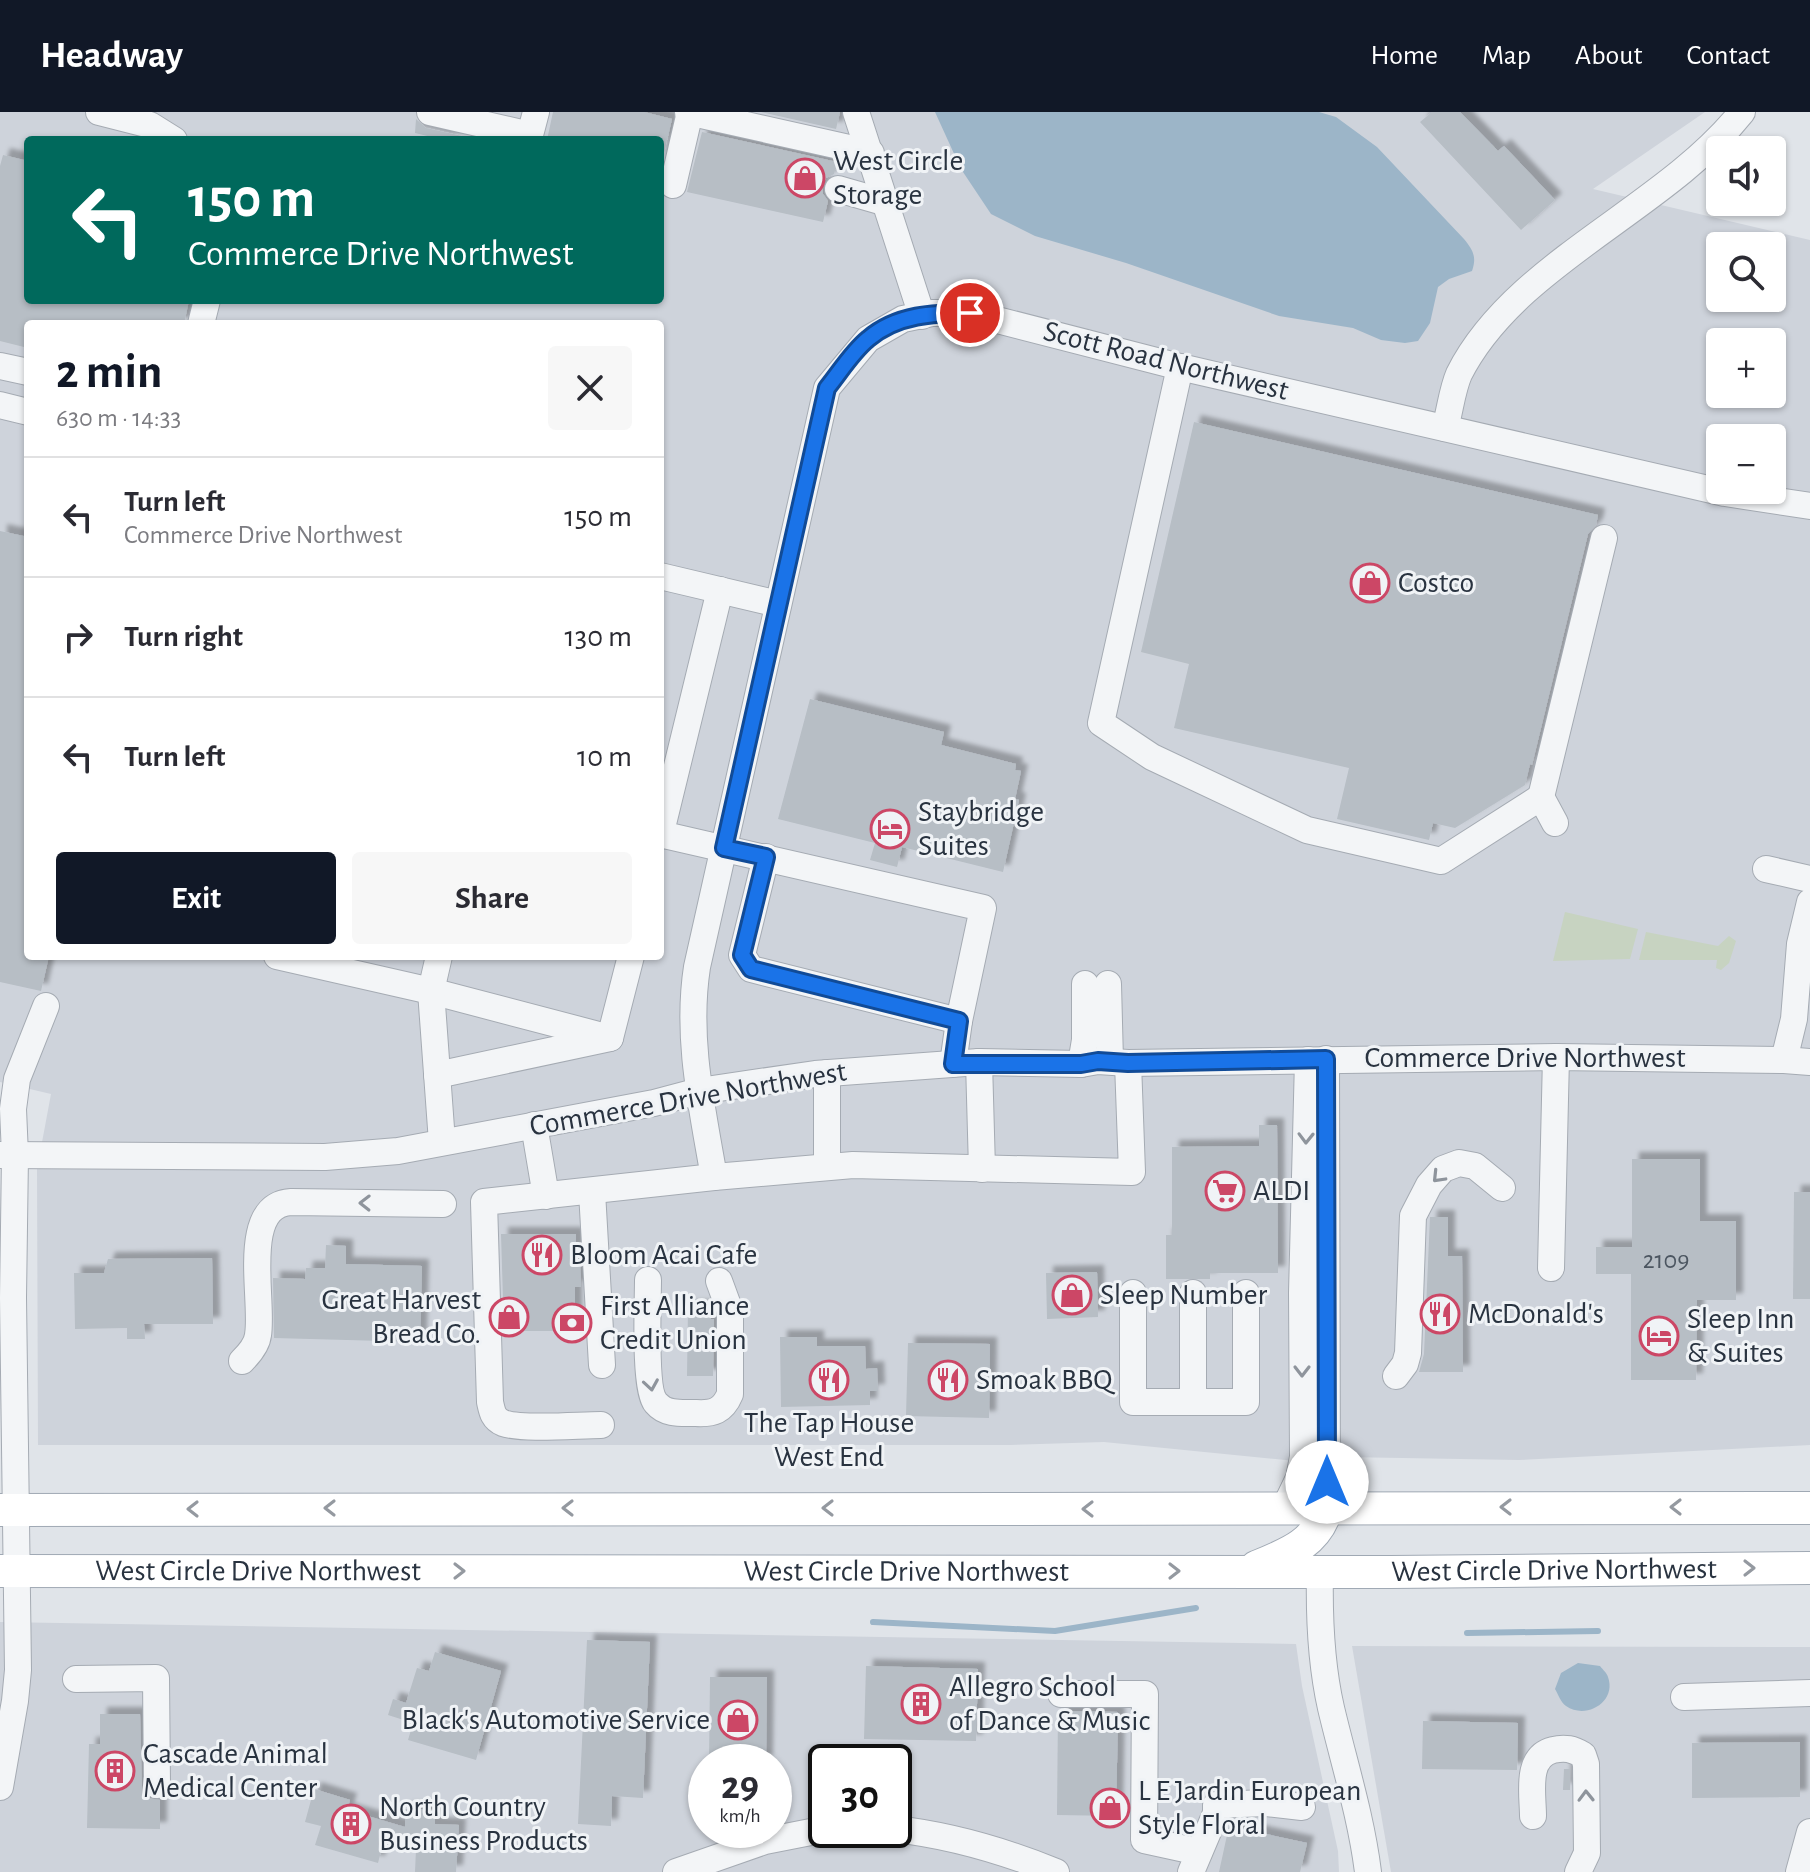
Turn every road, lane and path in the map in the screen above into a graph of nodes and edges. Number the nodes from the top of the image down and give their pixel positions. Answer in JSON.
{"nodes":[{"id":1,"x":99,"y":112,"type":"edge"},
{"id":2,"x":430,"y":112,"type":"edge"},
{"id":3,"x":536,"y":112,"type":"edge"},
{"id":4,"x":689,"y":112,"type":"edge"},
{"id":5,"x":856,"y":112,"type":"edge"},
{"id":6,"x":1742,"y":112,"type":"edge"},
{"id":7,"x":168,"y":136,"type":"edge"},
{"id":8,"x":871,"y":153,"type":"junction"},
{"id":9,"x":673,"y":185,"type":"dead end"},
{"id":10,"x":838,"y":189,"type":"dead end"},
{"id":11,"x":887,"y":203,"type":"junction"},
{"id":12,"x":922,"y":316,"type":"junction"},
{"id":13,"x":0,"y":366,"type":"edge"},
{"id":14,"x":1180,"y":367,"type":"junction"},
{"id":15,"x":24,"y":371,"type":"edge"},
{"id":16,"x":0,"y":405,"type":"edge"},
{"id":17,"x":24,"y":411,"type":"edge"},
{"id":18,"x":1445,"y":428,"type":"junction"},
{"id":19,"x":1810,"y":506,"type":"edge"},
{"id":20,"x":1604,"y":538,"type":"dead end"},
{"id":21,"x":664,"y":577,"type":"edge"},
{"id":22,"x":720,"y":590,"type":"junction"},
{"id":23,"x":778,"y":604,"type":"junction"},
{"id":24,"x":1541,"y":797,"type":"junction"},
{"id":25,"x":664,"y":819,"type":"edge"},
{"id":26,"x":1555,"y":823,"type":"dead end"},
{"id":27,"x":664,"y":836,"type":"edge"},
{"id":28,"x":724,"y":848,"type":"junction"},
{"id":29,"x":766,"y":857,"type":"junction"},
{"id":30,"x":1766,"y":869,"type":"dead end"},
{"id":31,"x":1810,"y":879,"type":"edge"},
{"id":32,"x":1810,"y":902,"type":"edge"},
{"id":33,"x":295,"y":960,"type":"edge"},
{"id":34,"x":438,"y":960,"type":"edge"},
{"id":35,"x":630,"y":960,"type":"edge"},
{"id":36,"x":1099,"y":984,"type":"dead end"},
{"id":37,"x":431,"y":991,"type":"junction"},
{"id":38,"x":46,"y":1006,"type":"dead end"},
{"id":39,"x":959,"y":1021,"type":"junction"},
{"id":40,"x":610,"y":1038,"type":"junction"},
{"id":41,"x":1556,"y":1057,"type":"junction"},
{"id":42,"x":1317,"y":1060,"type":"junction"},
{"id":43,"x":1797,"y":1061,"type":"edge"},
{"id":44,"x":1104,"y":1062,"type":"junction"},
{"id":45,"x":966,"y":1063,"type":"junction"},
{"id":46,"x":827,"y":1073,"type":"junction"},
{"id":47,"x":437,"y":1075,"type":"junction"},
{"id":48,"x":699,"y":1091,"type":"junction"},
{"id":49,"x":534,"y":1125,"type":"junction"},
{"id":50,"x":442,"y":1142,"type":"junction"},
{"id":51,"x":8,"y":1155,"type":"edge"},
{"id":52,"x":827,"y":1167,"type":"junction"},
{"id":53,"x":982,"y":1169,"type":"junction"},
{"id":54,"x":714,"y":1177,"type":"junction"},
{"id":55,"x":1502,"y":1188,"type":"dead end"},
{"id":56,"x":592,"y":1192,"type":"junction"},
{"id":57,"x":546,"y":1196,"type":"junction"},
{"id":58,"x":443,"y":1204,"type":"dead end"},
{"id":59,"x":1551,"y":1268,"type":"dead end"},
{"id":60,"x":648,"y":1280,"type":"dead end"},
{"id":61,"x":719,"y":1281,"type":"dead end"},
{"id":62,"x":1133,"y":1293,"type":"dead end"},
{"id":63,"x":1193,"y":1293,"type":"dead end"},
{"id":64,"x":1246,"y":1293,"type":"dead end"},
{"id":65,"x":242,"y":1361,"type":"dead end"},
{"id":66,"x":602,"y":1365,"type":"dead end"},
{"id":67,"x":1396,"y":1376,"type":"dead end"},
{"id":68,"x":1193,"y":1402,"type":"junction"},
{"id":69,"x":601,"y":1425,"type":"dead end"},
{"id":70,"x":1285,"y":1507,"type":"junction"},
{"id":71,"x":1327,"y":1507,"type":"junction"},
{"id":72,"x":1810,"y":1508,"type":"edge"},
{"id":73,"x":7,"y":1510,"type":"edge"},
{"id":74,"x":1810,"y":1568,"type":"edge"},
{"id":75,"x":8,"y":1571,"type":"edge"},
{"id":76,"x":1246,"y":1571,"type":"junction"},
{"id":77,"x":1320,"y":1572,"type":"junction"},
{"id":78,"x":76,"y":1679,"type":"dead end"},
{"id":79,"x":1810,"y":1693,"type":"edge"},
{"id":80,"x":1061,"y":1694,"type":"dead end"},
{"id":81,"x":1684,"y":1697,"type":"dead end"},
{"id":82,"x":157,"y":1785,"type":"dead end"},
{"id":83,"x":0,"y":1787,"type":"edge"},
{"id":84,"x":1302,"y":1807,"type":"dead end"},
{"id":85,"x":1533,"y":1816,"type":"dead end"},
{"id":86,"x":912,"y":1832,"type":"edge"},
{"id":87,"x":1810,"y":1832,"type":"edge"},
{"id":88,"x":808,"y":1833,"type":"edge"},
{"id":89,"x":1195,"y":1862,"type":"edge"},
{"id":90,"x":676,"y":1872,"type":"edge"},
{"id":91,"x":1056,"y":1872,"type":"edge"},
{"id":92,"x":1368,"y":1872,"type":"edge"},
{"id":93,"x":1578,"y":1872,"type":"edge"},
{"id":94,"x":1799,"y":1872,"type":"edge"}],
"edges":[{"from":1,"to":7,"type":"street"},
{"from":2,"to":3,"type":"street"},
{"from":4,"to":8,"type":"street"},
{"from":4,"to":9,"type":"street"},
{"from":5,"to":8,"type":"street"},
{"from":6,"to":18,"type":"street"},
{"from":8,"to":11,"type":"street"},
{"from":10,"to":11,"type":"street"},
{"from":11,"to":12,"type":"street"},
{"from":12,"to":14,"type":"street","name":"Scott Road Northwest"},
{"from":12,"to":23,"type":"street","name":"Scott Road Northwest"},
{"from":13,"to":15,"type":"street"},
{"from":14,"to":18,"type":"street","name":"Scott Road Northwest"},
{"from":14,"to":24,"type":"street"},
{"from":16,"to":17,"type":"street"},
{"from":18,"to":19,"type":"street","name":"Scott Road Northwest"},
{"from":20,"to":24,"type":"street"},
{"from":21,"to":22,"type":"street"},
{"from":22,"to":23,"type":"street"},
{"from":22,"to":25,"type":"street"},
{"from":23,"to":28,"type":"street","name":"Scott Road Northwest"},
{"from":24,"to":26,"type":"street"},
{"from":27,"to":28,"type":"street"},
{"from":28,"to":29,"type":"street"},
{"from":28,"to":48,"type":"street","name":"Scott Road Northwest"},
{"from":29,"to":39,"type":"street"},
{"from":29,"to":39,"type":"street"},
{"from":30,"to":31,"type":"street"},
{"from":32,"to":43,"type":"street"},
{"from":33,"to":37,"type":"street"},
{"from":34,"to":37,"type":"street"},
{"from":35,"to":40,"type":"street"},
{"from":36,"to":44,"type":"street"},
{"from":37,"to":40,"type":"street"},
{"from":37,"to":47,"type":"street"},
{"from":38,"to":51,"type":"street"},
{"from":39,"to":45,"type":"street"},
{"from":40,"to":47,"type":"street"},
{"from":41,"to":42,"type":"street","name":"Commerce Drive Northwest"},
{"from":41,"to":43,"type":"street","name":"Commerce Drive Northwest"},
{"from":41,"to":59,"type":"street"},
{"from":42,"to":44,"type":"street","name":"Commerce Drive Northwest"},
{"from":42,"to":70,"type":"street","one_way":true},
{"from":42,"to":71,"type":"street"},
{"from":44,"to":45,"type":"street","name":"Commerce Drive Northwest"},
{"from":44,"to":53,"type":"street"},
{"from":45,"to":46,"type":"street","name":"Commerce Drive Northwest"},
{"from":45,"to":53,"type":"street"},
{"from":46,"to":48,"type":"street","name":"Commerce Drive Northwest"},
{"from":46,"to":52,"type":"street"},
{"from":47,"to":50,"type":"street"},
{"from":48,"to":49,"type":"street","name":"Commerce Drive Northwest"},
{"from":48,"to":54,"type":"street","name":"Scott Road Northwest"},
{"from":49,"to":50,"type":"street","name":"Commerce Drive Northwest"},
{"from":49,"to":57,"type":"street"},
{"from":50,"to":51,"type":"street","name":"Commerce Drive Northwest"},
{"from":51,"to":73,"type":"street"},
{"from":52,"to":53,"type":"street"},
{"from":52,"to":54,"type":"street"},
{"from":54,"to":56,"type":"street"},
{"from":55,"to":67,"type":"street","one_way":true},
{"from":56,"to":57,"type":"street"},
{"from":56,"to":66,"type":"street"},
{"from":57,"to":69,"type":"street"},
{"from":58,"to":65,"type":"street","one_way":true},
{"from":60,"to":61,"type":"street","one_way":true},
{"from":62,"to":68,"type":"street"},
{"from":63,"to":68,"type":"street"},
{"from":64,"to":68,"type":"street"},
{"from":70,"to":71,"type":"main road","name":"West Circle Drive Northwest"},
{"from":70,"to":73,"type":"main road","name":"West Circle Drive Northwest","one_way":true},
{"from":72,"to":71,"type":"main road","name":"West Circle Drive Northwest","one_way":true},
{"from":71,"to":76,"type":"main road"},
{"from":73,"to":75,"type":"street"},
{"from":77,"to":74,"type":"main road","name":"West Circle Drive Northwest","one_way":true},
{"from":75,"to":76,"type":"main road","name":"West Circle Drive Northwest","one_way":true},
{"from":75,"to":83,"type":"street"},
{"from":76,"to":77,"type":"main road","name":"West Circle Drive Northwest"},
{"from":77,"to":92,"type":"street"},
{"from":78,"to":82,"type":"street"},
{"from":79,"to":81,"type":"street"},
{"from":80,"to":89,"type":"street"},
{"from":84,"to":89,"type":"street"},
{"from":93,"to":85,"type":"street","one_way":true},
{"from":86,"to":91,"type":"street"},
{"from":87,"to":94,"type":"street"},
{"from":88,"to":90,"type":"street"}]}
